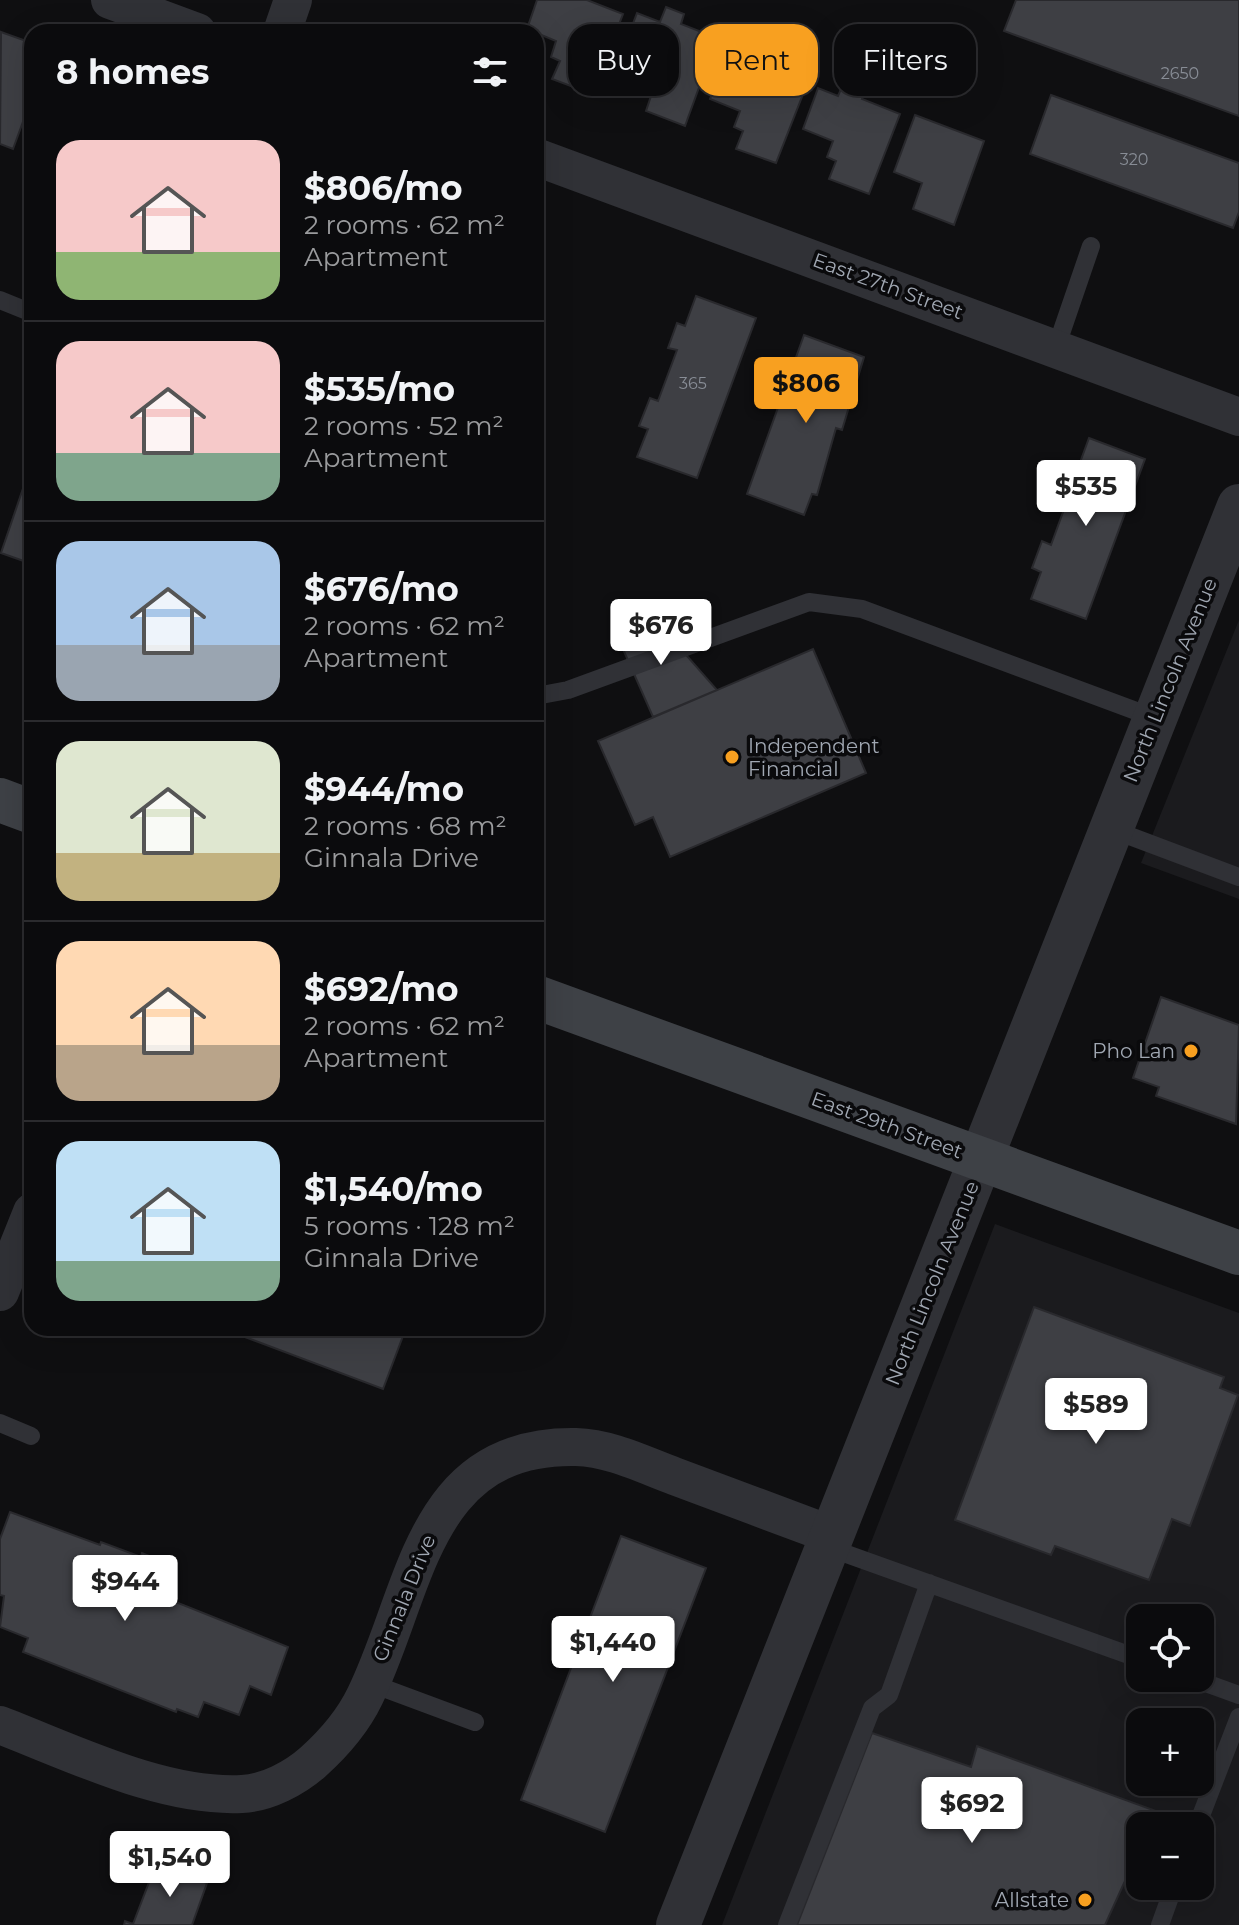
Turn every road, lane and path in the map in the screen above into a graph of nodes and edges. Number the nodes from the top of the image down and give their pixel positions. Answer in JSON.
{"nodes":[{"id":1,"x":110,"y":0,"type":"edge"},
{"id":2,"x":293,"y":0,"type":"edge"},
{"id":3,"x":175,"y":24,"type":"edge"},
{"id":4,"x":285,"y":24,"type":"edge"},
{"id":5,"x":544,"y":160,"type":"edge"},
{"id":6,"x":1091,"y":246,"type":"dead end"},
{"id":7,"x":0,"y":300,"type":"edge"},
{"id":8,"x":24,"y":310,"type":"edge"},
{"id":9,"x":1056,"y":348,"type":"junction"},
{"id":10,"x":1239,"y":417,"type":"edge"},
{"id":11,"x":1239,"y":506,"type":"edge"},
{"id":12,"x":544,"y":694,"type":"edge"},
{"id":13,"x":1155,"y":718,"type":"junction"},
{"id":14,"x":0,"y":800,"type":"edge"},
{"id":15,"x":24,"y":809,"type":"edge"},
{"id":16,"x":1111,"y":829,"type":"junction"},
{"id":17,"x":1239,"y":877,"type":"edge"},
{"id":18,"x":544,"y":1000,"type":"edge"},
{"id":19,"x":981,"y":1159,"type":"junction"},
{"id":20,"x":24,"y":1232,"type":"edge"},
{"id":21,"x":1239,"y":1253,"type":"edge"},
{"id":22,"x":0,"y":1292,"type":"edge"},
{"id":23,"x":0,"y":1423,"type":"edge"},
{"id":24,"x":31,"y":1436,"type":"dead end"},
{"id":25,"x":830,"y":1541,"type":"junction"},
{"id":26,"x":929,"y":1583,"type":"junction"},
{"id":27,"x":1126,"y":1654,"type":"edge"},
{"id":28,"x":370,"y":1683,"type":"junction"},
{"id":29,"x":1214,"y":1686,"type":"edge"},
{"id":30,"x":1239,"y":1695,"type":"edge"},
{"id":31,"x":1239,"y":1717,"type":"edge"},
{"id":32,"x":475,"y":1722,"type":"dead end"},
{"id":33,"x":0,"y":1725,"type":"edge"},
{"id":34,"x":1202,"y":1812,"type":"edge"},
{"id":35,"x":1169,"y":1900,"type":"edge"},
{"id":36,"x":678,"y":1925,"type":"edge"},
{"id":37,"x":787,"y":1925,"type":"edge"},
{"id":38,"x":1160,"y":1925,"type":"edge"}],
"edges":[{"from":1,"to":3,"type":"street"},
{"from":2,"to":4,"type":"street"},
{"from":5,"to":9,"type":"street","name":"East 27th Street"},
{"from":6,"to":9,"type":"lane"},
{"from":7,"to":8,"type":"lane"},
{"from":9,"to":10,"type":"street","name":"East 27th Street"},
{"from":11,"to":13,"type":"street","name":"North Lincoln Avenue"},
{"from":12,"to":13,"type":"lane"},
{"from":13,"to":16,"type":"street","name":"North Lincoln Avenue"},
{"from":14,"to":15,"type":"main road"},
{"from":16,"to":17,"type":"lane"},
{"from":16,"to":19,"type":"street","name":"North Lincoln Avenue"},
{"from":18,"to":19,"type":"main road","name":"East 29th Street"},
{"from":19,"to":21,"type":"main road","name":"East 29th Street"},
{"from":19,"to":25,"type":"street","name":"North Lincoln Avenue"},
{"from":20,"to":22,"type":"street"},
{"from":23,"to":24,"type":"lane"},
{"from":25,"to":26,"type":"lane"},
{"from":25,"to":28,"type":"street","name":"Ginnala Drive"},
{"from":25,"to":36,"type":"street","name":"North Lincoln Avenue"},
{"from":26,"to":27,"type":"lane"},
{"from":26,"to":37,"type":"lane"},
{"from":28,"to":32,"type":"lane"},
{"from":28,"to":33,"type":"street","name":"Ginnala Drive"},
{"from":29,"to":30,"type":"lane"},
{"from":31,"to":34,"type":"lane"},
{"from":35,"to":38,"type":"lane"}]}
